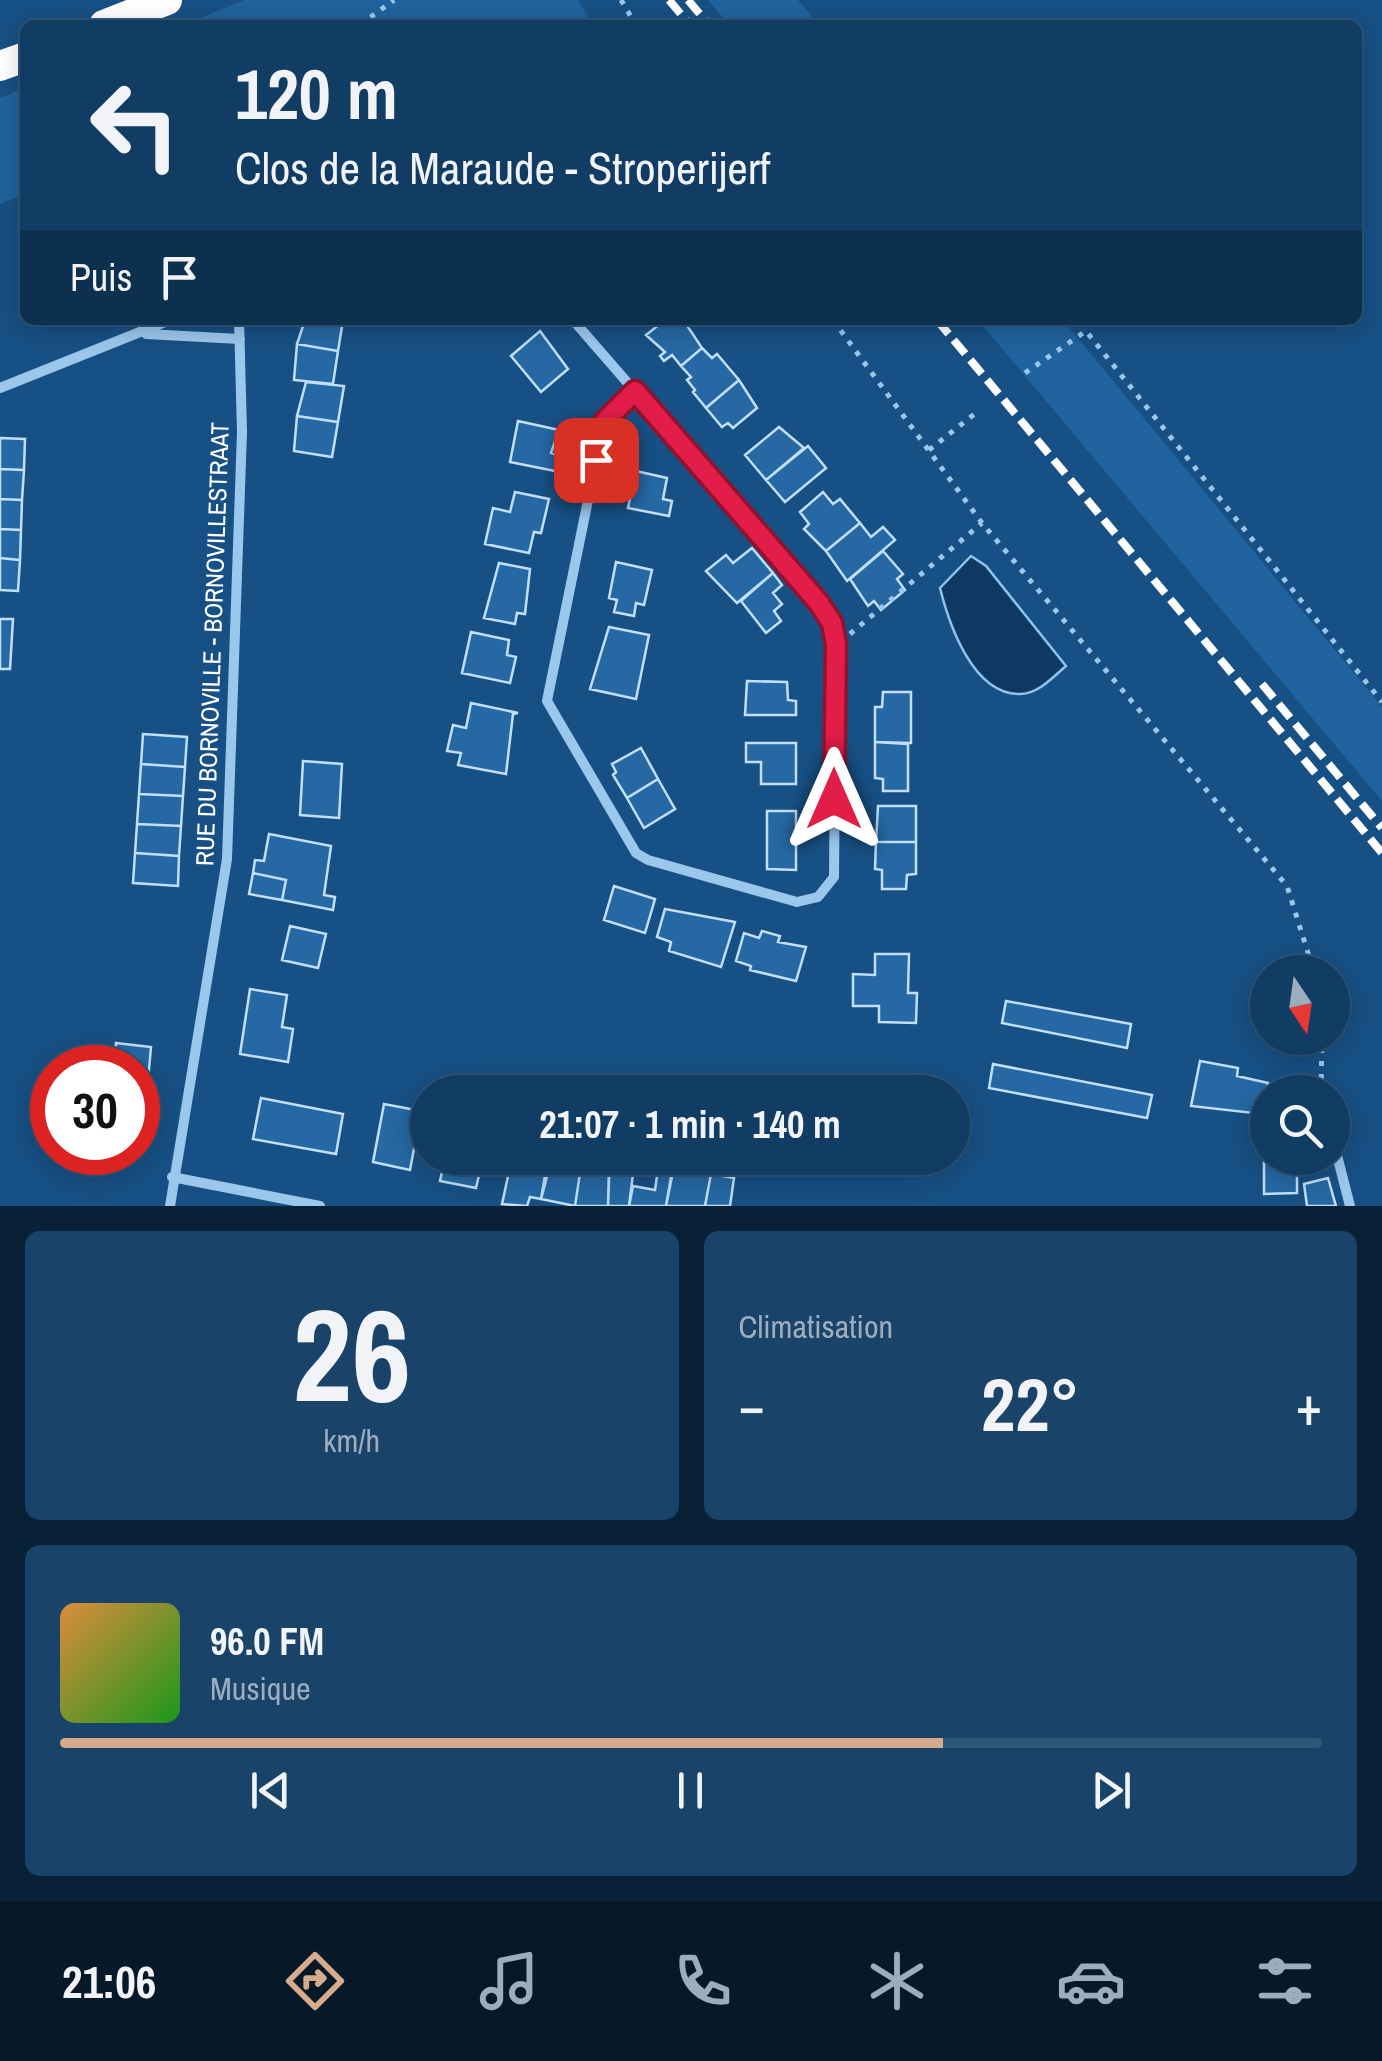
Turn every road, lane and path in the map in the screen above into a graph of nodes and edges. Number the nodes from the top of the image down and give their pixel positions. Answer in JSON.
{"nodes":[{"id":1,"x":168,"y":0,"type":"edge"},
{"id":2,"x":394,"y":0,"type":"edge"},
{"id":3,"x":117,"y":20,"type":"edge"},
{"id":4,"x":367,"y":20,"type":"edge"},
{"id":5,"x":158,"y":325,"type":"edge"},
{"id":6,"x":239,"y":325,"type":"edge"},
{"id":7,"x":577,"y":325,"type":"edge"},
{"id":8,"x":837,"y":325,"type":"edge"},
{"id":9,"x":140,"y":333,"type":"junction"},
{"id":10,"x":240,"y":340,"type":"junction"},
{"id":11,"x":1026,"y":373,"type":"dead end"},
{"id":12,"x":0,"y":388,"type":"edge"},
{"id":13,"x":635,"y":391,"type":"junction"},
{"id":14,"x":978,"y":412,"type":"dead end"},
{"id":15,"x":928,"y":451,"type":"junction"},
{"id":16,"x":982,"y":523,"type":"junction"},
{"id":17,"x":836,"y":644,"type":"junction"},
{"id":18,"x":1382,"y":702,"type":"edge"},
{"id":19,"x":1309,"y":955,"type":"edge"},
{"id":20,"x":1342,"y":1175,"type":"edge"},
{"id":21,"x":172,"y":1178,"type":"junction"},
{"id":22,"x":170,"y":1206,"type":"edge"},
{"id":23,"x":320,"y":1206,"type":"edge"},
{"id":24,"x":1350,"y":1206,"type":"edge"}],
"edges":[{"from":1,"to":3,"type":"highway"},
{"from":2,"to":4,"type":"path"},
{"from":5,"to":9,"type":"street"},
{"from":6,"to":10,"type":"street","name":"RUE DU BORNOVILLE - BORNOVILLESTRAAT"},
{"from":7,"to":13,"type":"street"},
{"from":8,"to":15,"type":"path"},
{"from":9,"to":10,"type":"street"},
{"from":9,"to":12,"type":"street"},
{"from":10,"to":21,"type":"street","name":"RUE DU BORNOVILLE - BORNOVILLESTRAAT"},
{"from":11,"to":18,"type":"path"},
{"from":13,"to":17,"type":"street"},
{"from":13,"to":17,"type":"street"},
{"from":14,"to":15,"type":"path"},
{"from":15,"to":16,"type":"path"},
{"from":16,"to":17,"type":"path"},
{"from":16,"to":19,"type":"path"},
{"from":20,"to":24,"type":"street"},
{"from":21,"to":22,"type":"street","name":"RUE DU BORNOVILLE - BORNOVILLESTRAAT"},
{"from":21,"to":23,"type":"street"}]}
